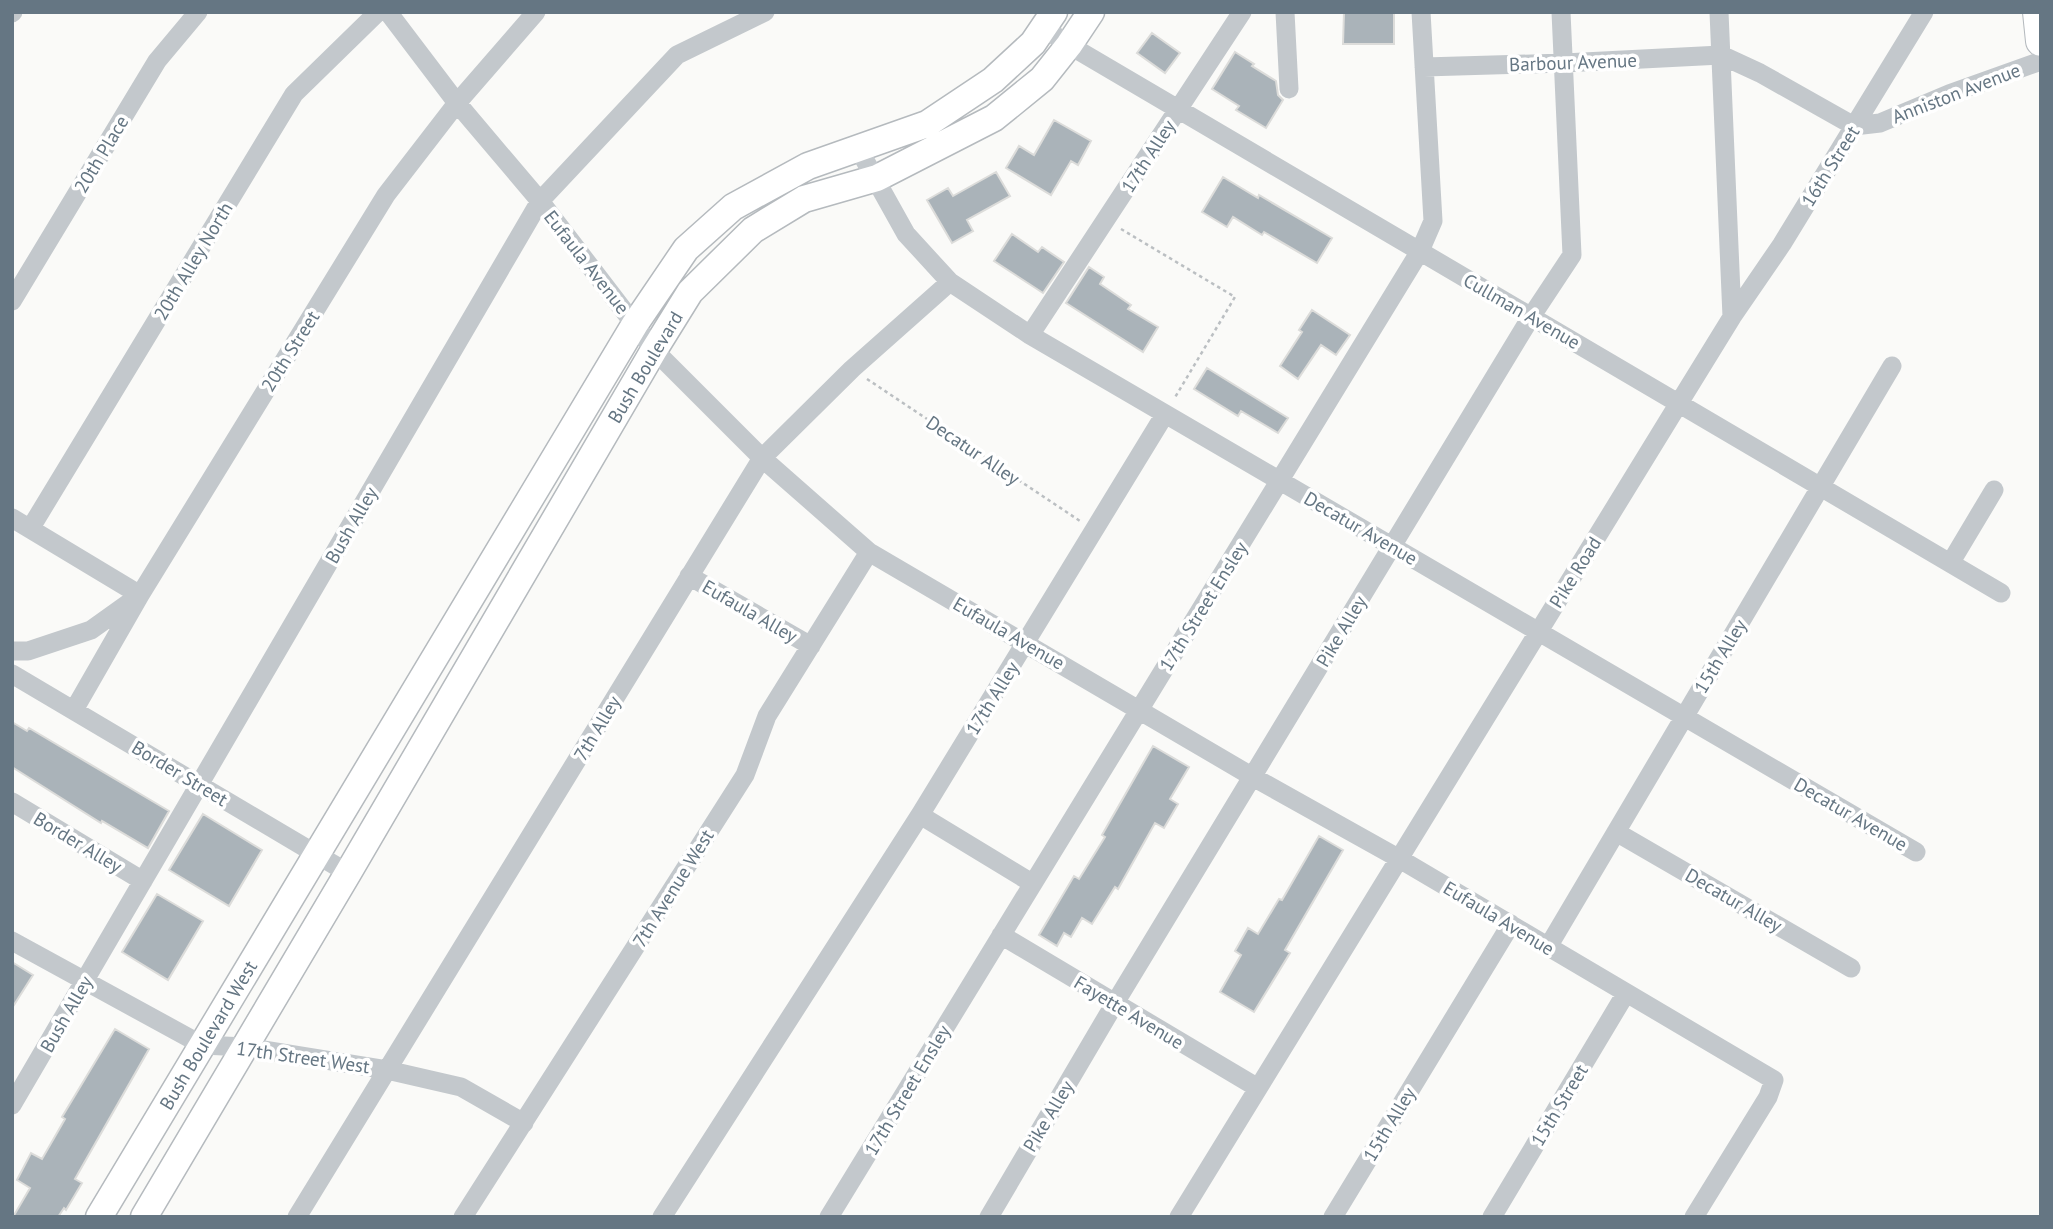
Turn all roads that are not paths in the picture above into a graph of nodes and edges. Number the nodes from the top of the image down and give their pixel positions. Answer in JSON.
{"nodes":[{"id":1,"x":198,"y":12,"type":"edge"},
{"id":2,"x":378,"y":12,"type":"edge"},
{"id":3,"x":388,"y":12,"type":"edge"},
{"id":4,"x":536,"y":12,"type":"edge"},
{"id":5,"x":765,"y":12,"type":"edge"},
{"id":6,"x":1091,"y":12,"type":"edge"},
{"id":7,"x":1242,"y":12,"type":"edge"},
{"id":8,"x":1285,"y":12,"type":"edge"},
{"id":9,"x":1421,"y":12,"type":"edge"},
{"id":10,"x":1561,"y":12,"type":"edge"},
{"id":11,"x":1719,"y":12,"type":"edge"},
{"id":12,"x":1924,"y":12,"type":"edge"},
{"id":13,"x":2038,"y":12,"type":"edge"},
{"id":14,"x":1049,"y":20,"type":"edge"},
{"id":15,"x":2041,"y":41,"type":"edge"},
{"id":16,"x":1069,"y":45,"type":"junction"},
{"id":17,"x":1721,"y":55,"type":"junction"},
{"id":18,"x":2041,"y":61,"type":"edge"},
{"id":19,"x":1564,"y":63,"type":"junction"},
{"id":20,"x":1424,"y":67,"type":"junction"},
{"id":21,"x":1289,"y":89,"type":"dead end"},
{"id":22,"x":457,"y":103,"type":"junction"},
{"id":23,"x":1178,"y":109,"type":"junction"},
{"id":24,"x":1854,"y":126,"type":"junction"},
{"id":25,"x":858,"y":148,"type":"junction"},
{"id":26,"x":877,"y":178,"type":"junction"},
{"id":27,"x":540,"y":201,"type":"junction"},
{"id":28,"x":1420,"y":251,"type":"junction"},
{"id":29,"x":950,"y":282,"type":"junction"},
{"id":30,"x":12,"y":302,"type":"edge"},
{"id":31,"x":1531,"y":317,"type":"junction"},
{"id":32,"x":1732,"y":317,"type":"junction"},
{"id":33,"x":635,"y":324,"type":"junction"},
{"id":34,"x":1030,"y":335,"type":"junction"},
{"id":35,"x":654,"y":349,"type":"junction"},
{"id":36,"x":1892,"y":366,"type":"dead end"},
{"id":37,"x":1679,"y":403,"type":"junction"},
{"id":38,"x":1165,"y":414,"type":"junction"},
{"id":39,"x":762,"y":458,"type":"junction"},
{"id":40,"x":1281,"y":481,"type":"junction"},
{"id":41,"x":1821,"y":486,"type":"junction"},
{"id":42,"x":1994,"y":490,"type":"dead end"},
{"id":43,"x":12,"y":518,"type":"edge"},
{"id":44,"x":30,"y":528,"type":"junction"},
{"id":45,"x":1392,"y":546,"type":"junction"},
{"id":46,"x":869,"y":552,"type":"junction"},
{"id":47,"x":1951,"y":562,"type":"junction"},
{"id":48,"x":689,"y":576,"type":"junction"},
{"id":49,"x":2001,"y":593,"type":"dead end"},
{"id":50,"x":140,"y":595,"type":"junction"},
{"id":51,"x":1538,"y":632,"type":"junction"},
{"id":52,"x":1026,"y":643,"type":"junction"},
{"id":53,"x":811,"y":646,"type":"junction"},
{"id":54,"x":12,"y":651,"type":"edge"},
{"id":55,"x":12,"y":674,"type":"edge"},
{"id":56,"x":1140,"y":709,"type":"junction"},
{"id":57,"x":74,"y":710,"type":"junction"},
{"id":58,"x":1684,"y":717,"type":"junction"},
{"id":59,"x":1253,"y":777,"type":"junction"},
{"id":60,"x":199,"y":785,"type":"junction"},
{"id":61,"x":12,"y":802,"type":"edge"},
{"id":62,"x":920,"y":815,"type":"junction"},
{"id":63,"x":1616,"y":832,"type":"junction"},
{"id":64,"x":1916,"y":852,"type":"dead end"},
{"id":65,"x":316,"y":854,"type":"junction"},
{"id":66,"x":1398,"y":858,"type":"junction"},
{"id":67,"x":348,"y":873,"type":"junction"},
{"id":68,"x":144,"y":881,"type":"junction"},
{"id":69,"x":1032,"y":883,"type":"junction"},
{"id":70,"x":1511,"y":924,"type":"junction"},
{"id":71,"x":1001,"y":935,"type":"junction"},
{"id":72,"x":12,"y":941,"type":"edge"},
{"id":73,"x":1548,"y":947,"type":"junction"},
{"id":74,"x":1851,"y":968,"type":"dead end"},
{"id":75,"x":85,"y":981,"type":"junction"},
{"id":76,"x":1626,"y":993,"type":"junction"},
{"id":77,"x":1115,"y":1003,"type":"junction"},
{"id":78,"x":202,"y":1045,"type":"junction"},
{"id":79,"x":246,"y":1047,"type":"junction"},
{"id":80,"x":387,"y":1070,"type":"junction"},
{"id":81,"x":1258,"y":1088,"type":"junction"},
{"id":82,"x":12,"y":1105,"type":"edge"},
{"id":83,"x":524,"y":1123,"type":"junction"},
{"id":84,"x":99,"y":1217,"type":"edge"},
{"id":85,"x":144,"y":1217,"type":"edge"},
{"id":86,"x":297,"y":1217,"type":"edge"},
{"id":87,"x":463,"y":1217,"type":"edge"},
{"id":88,"x":662,"y":1217,"type":"edge"},
{"id":89,"x":829,"y":1217,"type":"edge"},
{"id":90,"x":989,"y":1217,"type":"edge"},
{"id":91,"x":1180,"y":1217,"type":"edge"},
{"id":92,"x":1333,"y":1217,"type":"edge"},
{"id":93,"x":1492,"y":1217,"type":"edge"},
{"id":94,"x":1694,"y":1217,"type":"edge"}],
"edges":[{"from":1,"to":30,"type":"street","name":"20th Place"},
{"from":2,"to":44,"type":"street","name":"20th Alley North"},
{"from":3,"to":22,"type":"street","name":"Eufaula Avenue"},
{"from":4,"to":22,"type":"street","name":"20th Street"},
{"from":5,"to":27,"type":"street","name":"Bush Alley"},
{"from":6,"to":16,"type":"main road","name":"Bush Boulevard"},
{"from":7,"to":23,"type":"street","name":"17th Alley"},
{"from":8,"to":21,"type":"street"},
{"from":9,"to":20,"type":"street","name":"17th Street Ensley"},
{"from":10,"to":19,"type":"street","name":"Pike Alley"},
{"from":11,"to":17,"type":"street"},
{"from":12,"to":24,"type":"street","name":"16th Street"},
{"from":13,"to":15,"type":"highway"},
{"from":14,"to":16,"type":"street","name":"Cullman Avenue"},
{"from":14,"to":25,"type":"main road","name":"Bush Boulevard"},
{"from":16,"to":23,"type":"street","name":"Cullman Avenue"},
{"from":16,"to":26,"type":"main road","name":"Bush Boulevard"},
{"from":17,"to":19,"type":"street","name":"Barbour Avenue"},
{"from":17,"to":24,"type":"street"},
{"from":17,"to":32,"type":"street"},
{"from":18,"to":24,"type":"street","name":"Anniston Avenue"},
{"from":19,"to":20,"type":"street","name":"Barbour Avenue"},
{"from":19,"to":31,"type":"street","name":"Pike Alley"},
{"from":20,"to":28,"type":"street","name":"17th Street Ensley"},
{"from":22,"to":27,"type":"street","name":"Eufaula Avenue"},
{"from":22,"to":50,"type":"street","name":"20th Street"},
{"from":23,"to":28,"type":"street","name":"Cullman Avenue"},
{"from":23,"to":34,"type":"street","name":"17th Alley"},
{"from":24,"to":32,"type":"street","name":"16th Street"},
{"from":25,"to":26,"type":"street","name":"Decatur Avenue"},
{"from":25,"to":33,"type":"main road","name":"Bush Boulevard"},
{"from":26,"to":29,"type":"street","name":"Decatur Avenue"},
{"from":26,"to":35,"type":"main road","name":"Bush Boulevard"},
{"from":27,"to":33,"type":"street","name":"Eufaula Avenue"},
{"from":27,"to":60,"type":"street","name":"Bush Alley"},
{"from":28,"to":31,"type":"street","name":"Cullman Avenue"},
{"from":28,"to":40,"type":"street","name":"17th Street Ensley"},
{"from":29,"to":34,"type":"street","name":"Decatur Avenue"},
{"from":29,"to":39,"type":"street","name":"7th Alley"},
{"from":31,"to":37,"type":"street","name":"Cullman Avenue"},
{"from":31,"to":45,"type":"street","name":"Pike Alley"},
{"from":32,"to":37,"type":"street","name":"Pike Road"},
{"from":33,"to":35,"type":"street","name":"Eufaula Avenue"},
{"from":33,"to":65,"type":"main road","name":"Bush Boulevard"},
{"from":34,"to":38,"type":"street","name":"Decatur Avenue"},
{"from":35,"to":39,"type":"street","name":"Eufaula Avenue"},
{"from":35,"to":67,"type":"main road","name":"Bush Boulevard"},
{"from":36,"to":41,"type":"street","name":"15th Alley"},
{"from":37,"to":41,"type":"street","name":"Cullman Avenue"},
{"from":37,"to":51,"type":"street","name":"Pike Road"},
{"from":38,"to":40,"type":"street","name":"Decatur Avenue"},
{"from":38,"to":52,"type":"street","name":"17th Alley"},
{"from":39,"to":46,"type":"street","name":"Eufaula Avenue"},
{"from":39,"to":48,"type":"street","name":"7th Alley"},
{"from":40,"to":45,"type":"street","name":"Decatur Avenue"},
{"from":40,"to":56,"type":"street","name":"17th Street Ensley"},
{"from":41,"to":47,"type":"street","name":"Cullman Avenue"},
{"from":41,"to":58,"type":"street","name":"15th Alley"},
{"from":42,"to":47,"type":"street"},
{"from":43,"to":44,"type":"street"},
{"from":44,"to":50,"type":"street"},
{"from":45,"to":51,"type":"street","name":"Decatur Avenue"},
{"from":45,"to":59,"type":"street","name":"Pike Alley"},
{"from":46,"to":52,"type":"street","name":"Eufaula Avenue"},
{"from":46,"to":53,"type":"street","name":"7th Avenue West"},
{"from":47,"to":49,"type":"street","name":"Cullman Avenue"},
{"from":48,"to":53,"type":"street","name":"Eufaula Alley"},
{"from":48,"to":80,"type":"street","name":"7th Alley"},
{"from":50,"to":54,"type":"street"},
{"from":50,"to":57,"type":"street","name":"20th Street"},
{"from":51,"to":58,"type":"street","name":"Decatur Avenue"},
{"from":51,"to":66,"type":"street","name":"Pike Road"},
{"from":52,"to":56,"type":"street","name":"Eufaula Avenue"},
{"from":52,"to":62,"type":"street","name":"17th Alley"},
{"from":53,"to":83,"type":"street","name":"7th Avenue West"},
{"from":55,"to":57,"type":"street","name":"Border Street"},
{"from":56,"to":59,"type":"street","name":"Eufaula Avenue"},
{"from":56,"to":69,"type":"street","name":"17th Street Ensley"},
{"from":57,"to":60,"type":"street","name":"Border Street"},
{"from":58,"to":63,"type":"street","name":"15th Alley"},
{"from":58,"to":64,"type":"street","name":"Decatur Avenue"},
{"from":59,"to":66,"type":"street","name":"Eufaula Avenue"},
{"from":59,"to":77,"type":"street","name":"Pike Alley"},
{"from":60,"to":65,"type":"street","name":"Border Street"},
{"from":60,"to":68,"type":"street","name":"Bush Alley"},
{"from":61,"to":68,"type":"street","name":"Border Alley"},
{"from":62,"to":69,"type":"street"},
{"from":62,"to":88,"type":"street","name":"17th Alley"},
{"from":63,"to":73,"type":"street","name":"15th Alley"},
{"from":63,"to":74,"type":"street","name":"Decatur Alley"},
{"from":65,"to":67,"type":"street","name":"Border Street"},
{"from":65,"to":78,"type":"main road","name":"Bush Boulevard West"},
{"from":66,"to":70,"type":"street","name":"Eufaula Avenue"},
{"from":66,"to":81,"type":"street","name":"Pike Road"},
{"from":67,"to":79,"type":"main road","name":"Bush Boulevard West"},
{"from":68,"to":75,"type":"street","name":"Bush Alley"},
{"from":69,"to":71,"type":"street","name":"17th Street Ensley"},
{"from":70,"to":73,"type":"street","name":"Eufaula Avenue"},
{"from":70,"to":92,"type":"street","name":"15th Alley"},
{"from":71,"to":77,"type":"street","name":"Fayette Avenue"},
{"from":71,"to":89,"type":"street","name":"17th Street Ensley"},
{"from":72,"to":75,"type":"street","name":"17th Street West"},
{"from":73,"to":76,"type":"street","name":"Eufaula Avenue"},
{"from":75,"to":78,"type":"street","name":"17th Street West"},
{"from":75,"to":82,"type":"street","name":"Bush Alley"},
{"from":76,"to":93,"type":"street","name":"15th Street"},
{"from":76,"to":94,"type":"street","name":"Eufaula Avenue"},
{"from":77,"to":81,"type":"street","name":"Fayette Avenue"},
{"from":77,"to":90,"type":"street","name":"Pike Alley"},
{"from":78,"to":79,"type":"street","name":"17th Street West"},
{"from":78,"to":84,"type":"main road","name":"Bush Boulevard West"},
{"from":79,"to":80,"type":"street","name":"17th Street West"},
{"from":79,"to":85,"type":"main road","name":"Bush Boulevard West"},
{"from":80,"to":83,"type":"street","name":"17th Street West"},
{"from":80,"to":86,"type":"street","name":"7th Alley"},
{"from":81,"to":91,"type":"street","name":"Pike Road"},
{"from":83,"to":87,"type":"street","name":"7th Avenue West"}]}
